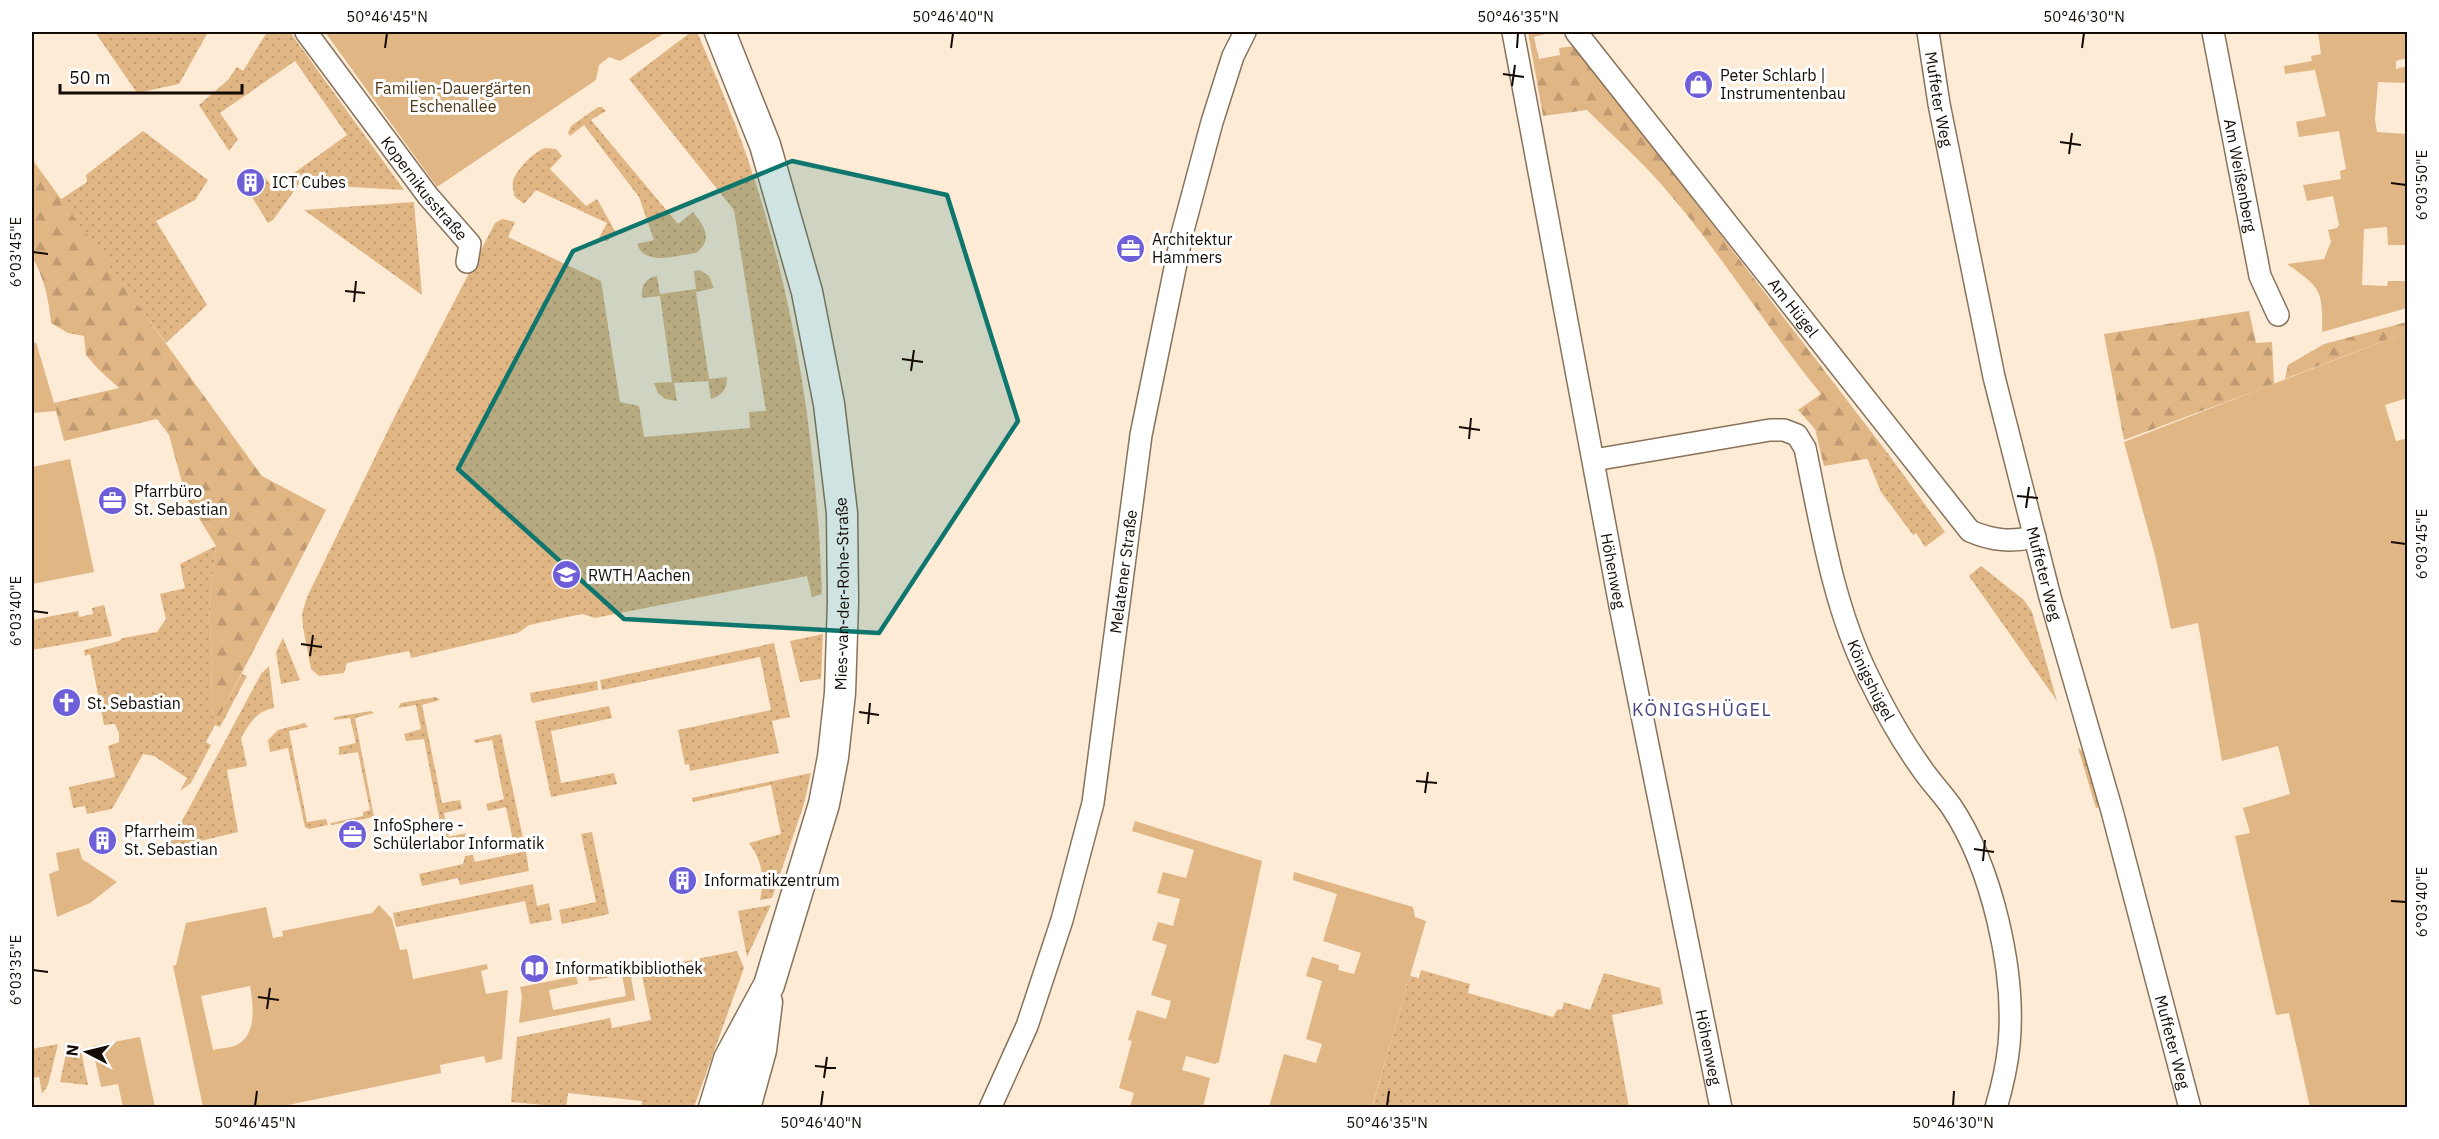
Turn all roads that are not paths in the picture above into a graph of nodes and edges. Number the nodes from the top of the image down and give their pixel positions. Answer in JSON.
{"nodes":[{"id":1,"x":306,"y":32,"type":"edge"},
{"id":2,"x":720,"y":32,"type":"edge"},
{"id":3,"x":1245,"y":32,"type":"edge"},
{"id":4,"x":1513,"y":32,"type":"edge"},
{"id":5,"x":1576,"y":32,"type":"edge"},
{"id":6,"x":1928,"y":32,"type":"edge"},
{"id":7,"x":2213,"y":32,"type":"edge"},
{"id":8,"x":467,"y":262,"type":"dead end"},
{"id":9,"x":2278,"y":315,"type":"dead end"},
{"id":10,"x":1594,"y":460,"type":"junction"},
{"id":11,"x":2036,"y":537,"type":"junction"},
{"id":12,"x":769,"y":985,"type":"junction"},
{"id":13,"x":714,"y":1107,"type":"edge"},
{"id":14,"x":745,"y":1107,"type":"edge"},
{"id":15,"x":990,"y":1107,"type":"edge"},
{"id":16,"x":1721,"y":1107,"type":"edge"},
{"id":17,"x":1996,"y":1107,"type":"edge"},
{"id":18,"x":2190,"y":1107,"type":"edge"}],
"edges":[{"from":1,"to":8,"type":"street","name":"Kopernikusstraße"},
{"from":2,"to":12,"type":"street","name":"Mies-van-der-Rohe-Straße"},
{"from":3,"to":15,"type":"street","name":"Melatener Straße"},
{"from":4,"to":10,"type":"street","name":"Höhenweg"},
{"from":5,"to":11,"type":"street","name":"Am Hügel"},
{"from":6,"to":11,"type":"street","name":"Muffeter Weg"},
{"from":7,"to":9,"type":"street","name":"Am Weißenberg"},
{"from":10,"to":16,"type":"street","name":"Höhenweg"},
{"from":10,"to":17,"type":"street","name":"Königshügel"},
{"from":11,"to":18,"type":"street","name":"Muffeter Weg"},
{"from":12,"to":13,"type":"street","name":"Mies-van-der-Rohe-Straße"},
{"from":12,"to":14,"type":"street","name":"Mies-van-der-Rohe-Straße"}]}
